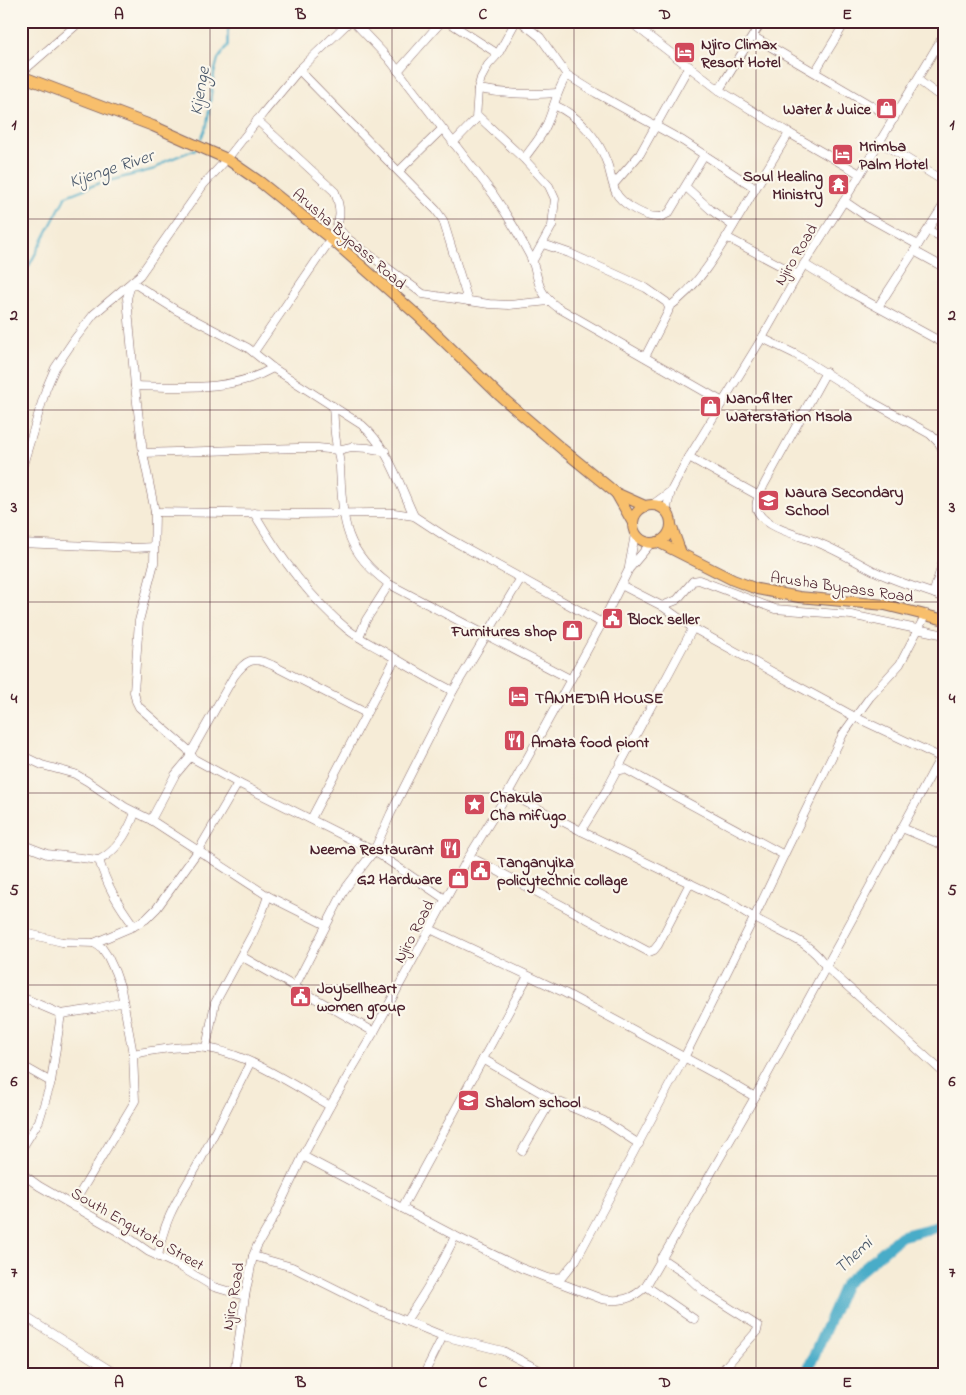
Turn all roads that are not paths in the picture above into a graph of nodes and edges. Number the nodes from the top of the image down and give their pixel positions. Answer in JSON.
{"nodes":[{"id":1,"x":81,"y":21,"type":"edge"},
{"id":2,"x":352,"y":21,"type":"edge"},
{"id":3,"x":442,"y":21,"type":"edge"},
{"id":4,"x":447,"y":21,"type":"edge"},
{"id":5,"x":516,"y":21,"type":"edge"},
{"id":6,"x":520,"y":21,"type":"edge"},
{"id":7,"x":629,"y":21,"type":"edge"},
{"id":8,"x":649,"y":21,"type":"edge"},
{"id":9,"x":762,"y":21,"type":"edge"},
{"id":10,"x":846,"y":21,"type":"edge"},
{"id":11,"x":642,"y":30,"type":"junction"},
{"id":12,"x":945,"y":32,"type":"edge"},
{"id":13,"x":754,"y":36,"type":"junction"},
{"id":14,"x":498,"y":54,"type":"junction"},
{"id":15,"x":689,"y":66,"type":"junction"},
{"id":16,"x":299,"y":70,"type":"junction"},
{"id":17,"x":398,"y":72,"type":"junction"},
{"id":18,"x":815,"y":72,"type":"junction"},
{"id":19,"x":21,"y":75,"type":"edge"},
{"id":20,"x":567,"y":75,"type":"junction"},
{"id":21,"x":918,"y":80,"type":"junction"},
{"id":22,"x":478,"y":89,"type":"junction"},
{"id":23,"x":720,"y":90,"type":"junction"},
{"id":24,"x":557,"y":92,"type":"junction"},
{"id":25,"x":945,"y":100,"type":"edge"},
{"id":26,"x":554,"y":105,"type":"junction"},
{"id":27,"x":477,"y":115,"type":"junction"},
{"id":28,"x":894,"y":119,"type":"junction"},
{"id":29,"x":257,"y":120,"type":"junction"},
{"id":30,"x":656,"y":125,"type":"junction"},
{"id":31,"x":442,"y":129,"type":"junction"},
{"id":32,"x":789,"y":133,"type":"junction"},
{"id":33,"x":880,"y":142,"type":"junction"},
{"id":34,"x":453,"y":143,"type":"junction"},
{"id":35,"x":512,"y":148,"type":"junction"},
{"id":36,"x":532,"y":148,"type":"junction"},
{"id":37,"x":704,"y":155,"type":"junction"},
{"id":38,"x":227,"y":159,"type":"junction"},
{"id":39,"x":524,"y":159,"type":"junction"},
{"id":40,"x":399,"y":171,"type":"junction"},
{"id":41,"x":860,"y":174,"type":"junction"},
{"id":42,"x":945,"y":182,"type":"edge"},
{"id":43,"x":614,"y":184,"type":"junction"},
{"id":44,"x":686,"y":187,"type":"junction"},
{"id":45,"x":756,"y":188,"type":"junction"},
{"id":46,"x":844,"y":201,"type":"junction"},
{"id":47,"x":945,"y":203,"type":"edge"},
{"id":48,"x":734,"y":226,"type":"junction"},
{"id":49,"x":337,"y":227,"type":"junction"},
{"id":50,"x":928,"y":230,"type":"junction"},
{"id":51,"x":726,"y":237,"type":"junction"},
{"id":52,"x":331,"y":239,"type":"junction"},
{"id":53,"x":945,"y":239,"type":"edge"},
{"id":54,"x":543,"y":244,"type":"junction"},
{"id":55,"x":916,"y":248,"type":"junction"},
{"id":56,"x":532,"y":262,"type":"junction"},
{"id":57,"x":804,"y":264,"type":"junction"},
{"id":58,"x":945,"y":268,"type":"edge"},
{"id":59,"x":798,"y":275,"type":"junction"},
{"id":60,"x":132,"y":282,"type":"junction"},
{"id":61,"x":548,"y":300,"type":"junction"},
{"id":62,"x":468,"y":301,"type":"junction"},
{"id":63,"x":668,"y":307,"type":"junction"},
{"id":64,"x":878,"y":307,"type":"junction"},
{"id":65,"x":762,"y":338,"type":"junction"},
{"id":66,"x":945,"y":344,"type":"edge"},
{"id":67,"x":254,"y":352,"type":"junction"},
{"id":68,"x":645,"y":356,"type":"junction"},
{"id":69,"x":273,"y":368,"type":"junction"},
{"id":70,"x":826,"y":372,"type":"junction"},
{"id":71,"x":136,"y":386,"type":"junction"},
{"id":72,"x":723,"y":402,"type":"junction"},
{"id":73,"x":333,"y":406,"type":"junction"},
{"id":74,"x":338,"y":450,"type":"junction"},
{"id":75,"x":385,"y":451,"type":"junction"},
{"id":76,"x":143,"y":453,"type":"junction"},
{"id":77,"x":945,"y":454,"type":"edge"},
{"id":78,"x":690,"y":457,"type":"junction"},
{"id":79,"x":21,"y":471,"type":"edge"},
{"id":80,"x":671,"y":490,"type":"junction"},
{"id":81,"x":616,"y":493,"type":"junction"},
{"id":82,"x":759,"y":496,"type":"junction"},
{"id":83,"x":649,"y":506,"type":"junction"},
{"id":84,"x":666,"y":511,"type":"junction"},
{"id":85,"x":155,"y":512,"type":"junction"},
{"id":86,"x":254,"y":513,"type":"junction"},
{"id":87,"x":343,"y":513,"type":"junction"},
{"id":88,"x":414,"y":516,"type":"junction"},
{"id":89,"x":633,"y":523,"type":"junction"},
{"id":90,"x":671,"y":525,"type":"junction"},
{"id":91,"x":635,"y":534,"type":"junction"},
{"id":92,"x":21,"y":543,"type":"edge"},
{"id":93,"x":655,"y":543,"type":"junction"},
{"id":94,"x":154,"y":547,"type":"junction"},
{"id":95,"x":681,"y":553,"type":"junction"},
{"id":96,"x":945,"y":555,"type":"edge"},
{"id":97,"x":629,"y":569,"type":"junction"},
{"id":98,"x":521,"y":578,"type":"junction"},
{"id":99,"x":390,"y":584,"type":"junction"},
{"id":100,"x":621,"y":585,"type":"junction"},
{"id":101,"x":935,"y":594,"type":"junction"},
{"id":102,"x":945,"y":598,"type":"edge"},
{"id":103,"x":662,"y":606,"type":"junction"},
{"id":104,"x":926,"y":614,"type":"junction"},
{"id":105,"x":945,"y":620,"type":"edge"},
{"id":106,"x":602,"y":623,"type":"junction"},
{"id":107,"x":693,"y":628,"type":"junction"},
{"id":108,"x":918,"y":630,"type":"junction"},
{"id":109,"x":486,"y":634,"type":"junction"},
{"id":110,"x":945,"y":635,"type":"edge"},
{"id":111,"x":359,"y":637,"type":"junction"},
{"id":112,"x":395,"y":659,"type":"junction"},
{"id":113,"x":570,"y":679,"type":"junction"},
{"id":114,"x":453,"y":692,"type":"junction"},
{"id":115,"x":366,"y":714,"type":"junction"},
{"id":116,"x":855,"y":717,"type":"junction"},
{"id":117,"x":945,"y":749,"type":"edge"},
{"id":118,"x":21,"y":755,"type":"edge"},
{"id":119,"x":191,"y":755,"type":"junction"},
{"id":120,"x":940,"y":757,"type":"junction"},
{"id":121,"x":616,"y":771,"type":"junction"},
{"id":122,"x":238,"y":783,"type":"junction"},
{"id":123,"x":508,"y":793,"type":"junction"},
{"id":124,"x":135,"y":813,"type":"junction"},
{"id":125,"x":311,"y":819,"type":"junction"},
{"id":126,"x":151,"y":820,"type":"junction"},
{"id":127,"x":902,"y":828,"type":"junction"},
{"id":128,"x":581,"y":831,"type":"junction"},
{"id":129,"x":21,"y":844,"type":"edge"},
{"id":130,"x":945,"y":846,"type":"edge"},
{"id":131,"x":198,"y":851,"type":"junction"},
{"id":132,"x":374,"y":851,"type":"junction"},
{"id":133,"x":784,"y":855,"type":"junction"},
{"id":134,"x":468,"y":858,"type":"junction"},
{"id":135,"x":99,"y":860,"type":"junction"},
{"id":136,"x":690,"y":883,"type":"junction"},
{"id":137,"x":268,"y":896,"type":"junction"},
{"id":138,"x":445,"y":899,"type":"junction"},
{"id":139,"x":754,"y":918,"type":"junction"},
{"id":140,"x":326,"y":925,"type":"junction"},
{"id":141,"x":134,"y":926,"type":"junction"},
{"id":142,"x":430,"y":929,"type":"junction"},
{"id":143,"x":21,"y":932,"type":"edge"},
{"id":144,"x":94,"y":943,"type":"junction"},
{"id":145,"x":240,"y":956,"type":"junction"},
{"id":146,"x":826,"y":967,"type":"junction"},
{"id":147,"x":528,"y":976,"type":"junction"},
{"id":148,"x":295,"y":986,"type":"junction"},
{"id":149,"x":21,"y":997,"type":"edge"},
{"id":150,"x":123,"y":1002,"type":"junction"},
{"id":151,"x":61,"y":1014,"type":"junction"},
{"id":152,"x":374,"y":1032,"type":"junction"},
{"id":153,"x":206,"y":1048,"type":"junction"},
{"id":154,"x":133,"y":1054,"type":"junction"},
{"id":155,"x":684,"y":1058,"type":"junction"},
{"id":156,"x":482,"y":1059,"type":"junction"},
{"id":157,"x":250,"y":1063,"type":"junction"},
{"id":158,"x":21,"y":1065,"type":"edge"},
{"id":159,"x":945,"y":1074,"type":"edge"},
{"id":160,"x":51,"y":1082,"type":"junction"},
{"id":161,"x":755,"y":1097,"type":"junction"},
{"id":162,"x":552,"y":1099,"type":"junction"},
{"id":163,"x":330,"y":1106,"type":"junction"},
{"id":164,"x":639,"y":1144,"type":"junction"},
{"id":165,"x":21,"y":1150,"type":"edge"},
{"id":166,"x":522,"y":1151,"type":"dead end"},
{"id":167,"x":303,"y":1156,"type":"junction"},
{"id":168,"x":21,"y":1174,"type":"edge"},
{"id":169,"x":74,"y":1207,"type":"junction"},
{"id":170,"x":402,"y":1208,"type":"junction"},
{"id":171,"x":455,"y":1236,"type":"junction"},
{"id":172,"x":158,"y":1256,"type":"junction"},
{"id":173,"x":253,"y":1256,"type":"junction"},
{"id":174,"x":661,"y":1258,"type":"junction"},
{"id":175,"x":549,"y":1278,"type":"junction"},
{"id":176,"x":646,"y":1286,"type":"junction"},
{"id":177,"x":245,"y":1296,"type":"junction"},
{"id":178,"x":21,"y":1314,"type":"edge"},
{"id":179,"x":694,"y":1319,"type":"dead end"},
{"id":180,"x":406,"y":1321,"type":"junction"},
{"id":181,"x":443,"y":1336,"type":"junction"},
{"id":182,"x":116,"y":1374,"type":"edge"},
{"id":183,"x":234,"y":1374,"type":"edge"},
{"id":184,"x":424,"y":1374,"type":"edge"},
{"id":185,"x":547,"y":1374,"type":"edge"},
{"id":186,"x":719,"y":1374,"type":"edge"}],
"edges":[{"from":1,"to":19,"type":"street"},
{"from":2,"to":16,"type":"street"},
{"from":2,"to":17,"type":"street"},
{"from":3,"to":17,"type":"street"},
{"from":4,"to":14,"type":"street"},
{"from":5,"to":14,"type":"street"},
{"from":6,"to":20,"type":"street"},
{"from":7,"to":11,"type":"street"},
{"from":8,"to":11,"type":"street"},
{"from":9,"to":13,"type":"street"},
{"from":10,"to":18,"type":"street"},
{"from":11,"to":15,"type":"street"},
{"from":12,"to":21,"type":"street","name":"Njiro Road"},
{"from":13,"to":18,"type":"street"},
{"from":13,"to":23,"type":"street"},
{"from":14,"to":22,"type":"street"},
{"from":15,"to":23,"type":"street"},
{"from":15,"to":30,"type":"street"},
{"from":16,"to":29,"type":"street"},
{"from":16,"to":40,"type":"street"},
{"from":17,"to":31,"type":"street"},
{"from":18,"to":28,"type":"street"},
{"from":19,"to":38,"type":"main road","name":"Arusha Bypass Road"},
{"from":20,"to":24,"type":"street"},
{"from":20,"to":30,"type":"street"},
{"from":21,"to":25,"type":"street"},
{"from":21,"to":28,"type":"street","name":"Njiro Road"},
{"from":22,"to":24,"type":"street"},
{"from":22,"to":27,"type":"street"},
{"from":23,"to":32,"type":"street"},
{"from":24,"to":26,"type":"street"},
{"from":26,"to":36,"type":"street"},
{"from":26,"to":43,"type":"street"},
{"from":27,"to":34,"type":"street"},
{"from":27,"to":35,"type":"street"},
{"from":28,"to":33,"type":"street","name":"Njiro Road"},
{"from":29,"to":38,"type":"street"},
{"from":29,"to":49,"type":"street"},
{"from":30,"to":37,"type":"street"},
{"from":30,"to":43,"type":"street"},
{"from":31,"to":34,"type":"street"},
{"from":31,"to":40,"type":"street"},
{"from":32,"to":41,"type":"street"},
{"from":32,"to":45,"type":"street"},
{"from":33,"to":41,"type":"street","name":"Njiro Road"},
{"from":33,"to":42,"type":"street"},
{"from":34,"to":56,"type":"street"},
{"from":35,"to":36,"type":"street"},
{"from":35,"to":39,"type":"street"},
{"from":36,"to":39,"type":"street"},
{"from":37,"to":44,"type":"street"},
{"from":37,"to":45,"type":"street"},
{"from":38,"to":52,"type":"main road","name":"Arusha Bypass Road"},
{"from":38,"to":60,"type":"street"},
{"from":39,"to":54,"type":"street"},
{"from":40,"to":62,"type":"street"},
{"from":41,"to":46,"type":"street","name":"Njiro Road"},
{"from":43,"to":44,"type":"street"},
{"from":44,"to":48,"type":"street"},
{"from":45,"to":48,"type":"street"},
{"from":46,"to":55,"type":"street"},
{"from":46,"to":57,"type":"street","name":"Njiro Road"},
{"from":47,"to":50,"type":"street"},
{"from":48,"to":51,"type":"street"},
{"from":49,"to":52,"type":"street"},
{"from":49,"to":62,"type":"street"},
{"from":50,"to":53,"type":"street"},
{"from":50,"to":55,"type":"street"},
{"from":51,"to":59,"type":"street"},
{"from":51,"to":63,"type":"street"},
{"from":52,"to":67,"type":"street"},
{"from":52,"to":81,"type":"main road","name":"Arusha Bypass Road"},
{"from":54,"to":56,"type":"street"},
{"from":54,"to":63,"type":"street"},
{"from":55,"to":58,"type":"street"},
{"from":55,"to":64,"type":"street"},
{"from":56,"to":61,"type":"street"},
{"from":57,"to":59,"type":"street","name":"Njiro Road"},
{"from":57,"to":64,"type":"street"},
{"from":59,"to":65,"type":"street","name":"Njiro Road"},
{"from":60,"to":67,"type":"street"},
{"from":60,"to":71,"type":"street"},
{"from":60,"to":79,"type":"street"},
{"from":61,"to":62,"type":"street"},
{"from":61,"to":68,"type":"street"},
{"from":63,"to":68,"type":"street"},
{"from":64,"to":66,"type":"street"},
{"from":65,"to":70,"type":"street"},
{"from":65,"to":72,"type":"street","name":"Njiro Road"},
{"from":67,"to":69,"type":"street"},
{"from":68,"to":72,"type":"street"},
{"from":69,"to":71,"type":"street"},
{"from":69,"to":73,"type":"street"},
{"from":70,"to":77,"type":"street"},
{"from":70,"to":82,"type":"street"},
{"from":71,"to":76,"type":"street"},
{"from":72,"to":78,"type":"street","name":"Njiro Road"},
{"from":73,"to":74,"type":"street"},
{"from":73,"to":75,"type":"street"},
{"from":74,"to":75,"type":"street"},
{"from":74,"to":76,"type":"street"},
{"from":74,"to":87,"type":"street"},
{"from":75,"to":88,"type":"street"},
{"from":76,"to":85,"type":"street"},
{"from":78,"to":80,"type":"street","name":"Njiro Road"},
{"from":78,"to":82,"type":"street"},
{"from":80,"to":83,"type":"street","name":"Njiro Road"},
{"from":80,"to":84,"type":"street","name":"Njiro Road"},
{"from":81,"to":83,"type":"main road","name":"Arusha Bypass Road"},
{"from":81,"to":89,"type":"main road","name":"Arusha Bypass Road"},
{"from":82,"to":101,"type":"street"},
{"from":83,"to":84,"type":"main road","name":"Arusha Bypass Road"},
{"from":83,"to":89,"type":"main road"},
{"from":84,"to":90,"type":"main road"},
{"from":85,"to":86,"type":"street"},
{"from":85,"to":94,"type":"street"},
{"from":86,"to":87,"type":"street"},
{"from":86,"to":111,"type":"street"},
{"from":87,"to":88,"type":"street"},
{"from":87,"to":99,"type":"street"},
{"from":88,"to":98,"type":"street"},
{"from":89,"to":91,"type":"main road","name":"Arusha Bypass Road"},
{"from":90,"to":93,"type":"main road"},
{"from":90,"to":95,"type":"main road"},
{"from":91,"to":93,"type":"main road","name":"Arusha Bypass Road"},
{"from":91,"to":97,"type":"street","name":"Njiro Road"},
{"from":92,"to":94,"type":"street"},
{"from":93,"to":95,"type":"main road","name":"Arusha Bypass Road"},
{"from":93,"to":97,"type":"street","name":"Njiro Road"},
{"from":94,"to":119,"type":"street"},
{"from":95,"to":104,"type":"main road","name":"Arusha Bypass Road"},
{"from":96,"to":101,"type":"street"},
{"from":97,"to":100,"type":"street","name":"Njiro Road"},
{"from":98,"to":106,"type":"street"},
{"from":98,"to":109,"type":"street"},
{"from":99,"to":109,"type":"street"},
{"from":99,"to":111,"type":"street"},
{"from":100,"to":103,"type":"street"},
{"from":100,"to":106,"type":"street","name":"Njiro Road"},
{"from":101,"to":102,"type":"street"},
{"from":103,"to":107,"type":"street"},
{"from":103,"to":108,"type":"street"},
{"from":104,"to":105,"type":"main road","name":"Arusha Bypass Road"},
{"from":104,"to":108,"type":"street"},
{"from":106,"to":113,"type":"street","name":"Njiro Road"},
{"from":107,"to":116,"type":"street"},
{"from":107,"to":121,"type":"street"},
{"from":108,"to":110,"type":"street"},
{"from":108,"to":116,"type":"street"},
{"from":109,"to":113,"type":"street"},
{"from":109,"to":114,"type":"street"},
{"from":111,"to":112,"type":"street"},
{"from":112,"to":114,"type":"street"},
{"from":112,"to":115,"type":"street"},
{"from":113,"to":123,"type":"street","name":"Njiro Road"},
{"from":114,"to":132,"type":"street"},
{"from":115,"to":119,"type":"street"},
{"from":115,"to":125,"type":"street"},
{"from":116,"to":120,"type":"street"},
{"from":116,"to":133,"type":"street"},
{"from":117,"to":120,"type":"street"},
{"from":118,"to":124,"type":"street"},
{"from":119,"to":122,"type":"street"},
{"from":119,"to":126,"type":"street"},
{"from":120,"to":127,"type":"street"},
{"from":121,"to":128,"type":"street"},
{"from":121,"to":133,"type":"street"},
{"from":122,"to":125,"type":"street"},
{"from":122,"to":131,"type":"street"},
{"from":123,"to":128,"type":"street"},
{"from":123,"to":134,"type":"street","name":"Njiro Road"},
{"from":124,"to":126,"type":"street"},
{"from":124,"to":135,"type":"street"},
{"from":125,"to":132,"type":"street"},
{"from":126,"to":131,"type":"street"},
{"from":127,"to":130,"type":"street"},
{"from":127,"to":146,"type":"street"},
{"from":128,"to":136,"type":"street"},
{"from":129,"to":135,"type":"street"},
{"from":131,"to":137,"type":"street"},
{"from":131,"to":141,"type":"street"},
{"from":132,"to":138,"type":"street"},
{"from":132,"to":140,"type":"street"},
{"from":133,"to":139,"type":"street"},
{"from":134,"to":136,"type":"street"},
{"from":134,"to":138,"type":"street","name":"Njiro Road"},
{"from":135,"to":141,"type":"street"},
{"from":136,"to":139,"type":"street"},
{"from":137,"to":140,"type":"street"},
{"from":137,"to":145,"type":"street"},
{"from":138,"to":142,"type":"street","name":"Njiro Road"},
{"from":139,"to":146,"type":"street"},
{"from":139,"to":155,"type":"street"},
{"from":140,"to":148,"type":"street"},
{"from":141,"to":144,"type":"street"},
{"from":142,"to":147,"type":"street"},
{"from":142,"to":152,"type":"street","name":"Njiro Road"},
{"from":143,"to":144,"type":"street"},
{"from":144,"to":150,"type":"street"},
{"from":145,"to":148,"type":"street"},
{"from":145,"to":153,"type":"street"},
{"from":146,"to":159,"type":"street"},
{"from":146,"to":161,"type":"street"},
{"from":147,"to":155,"type":"street"},
{"from":147,"to":156,"type":"street"},
{"from":148,"to":152,"type":"street"},
{"from":149,"to":151,"type":"street"},
{"from":150,"to":151,"type":"street"},
{"from":150,"to":154,"type":"street"},
{"from":151,"to":160,"type":"street"},
{"from":152,"to":163,"type":"street","name":"Njiro Road"},
{"from":153,"to":154,"type":"street"},
{"from":153,"to":157,"type":"street"},
{"from":154,"to":169,"type":"street"},
{"from":155,"to":161,"type":"street"},
{"from":155,"to":164,"type":"street"},
{"from":156,"to":162,"type":"street"},
{"from":156,"to":170,"type":"street"},
{"from":157,"to":163,"type":"street"},
{"from":157,"to":172,"type":"street"},
{"from":158,"to":160,"type":"street"},
{"from":160,"to":165,"type":"street"},
{"from":161,"to":174,"type":"street"},
{"from":162,"to":164,"type":"street"},
{"from":162,"to":166,"type":"street"},
{"from":163,"to":167,"type":"street","name":"Njiro Road"},
{"from":164,"to":175,"type":"street"},
{"from":167,"to":170,"type":"street"},
{"from":167,"to":173,"type":"street","name":"Njiro Road"},
{"from":168,"to":169,"type":"street","name":"South Engutoto Street"},
{"from":169,"to":172,"type":"street","name":"South Engutoto Street"},
{"from":170,"to":171,"type":"street"},
{"from":171,"to":175,"type":"street"},
{"from":171,"to":180,"type":"street"},
{"from":172,"to":177,"type":"street","name":"South Engutoto Street"},
{"from":173,"to":177,"type":"street","name":"Njiro Road"},
{"from":173,"to":180,"type":"street"},
{"from":174,"to":176,"type":"street"},
{"from":174,"to":186,"type":"street"},
{"from":175,"to":176,"type":"street"},
{"from":176,"to":179,"type":"street"},
{"from":177,"to":183,"type":"street","name":"Njiro Road"},
{"from":178,"to":182,"type":"street"},
{"from":180,"to":181,"type":"street"},
{"from":181,"to":184,"type":"street"},
{"from":181,"to":185,"type":"street"}]}
